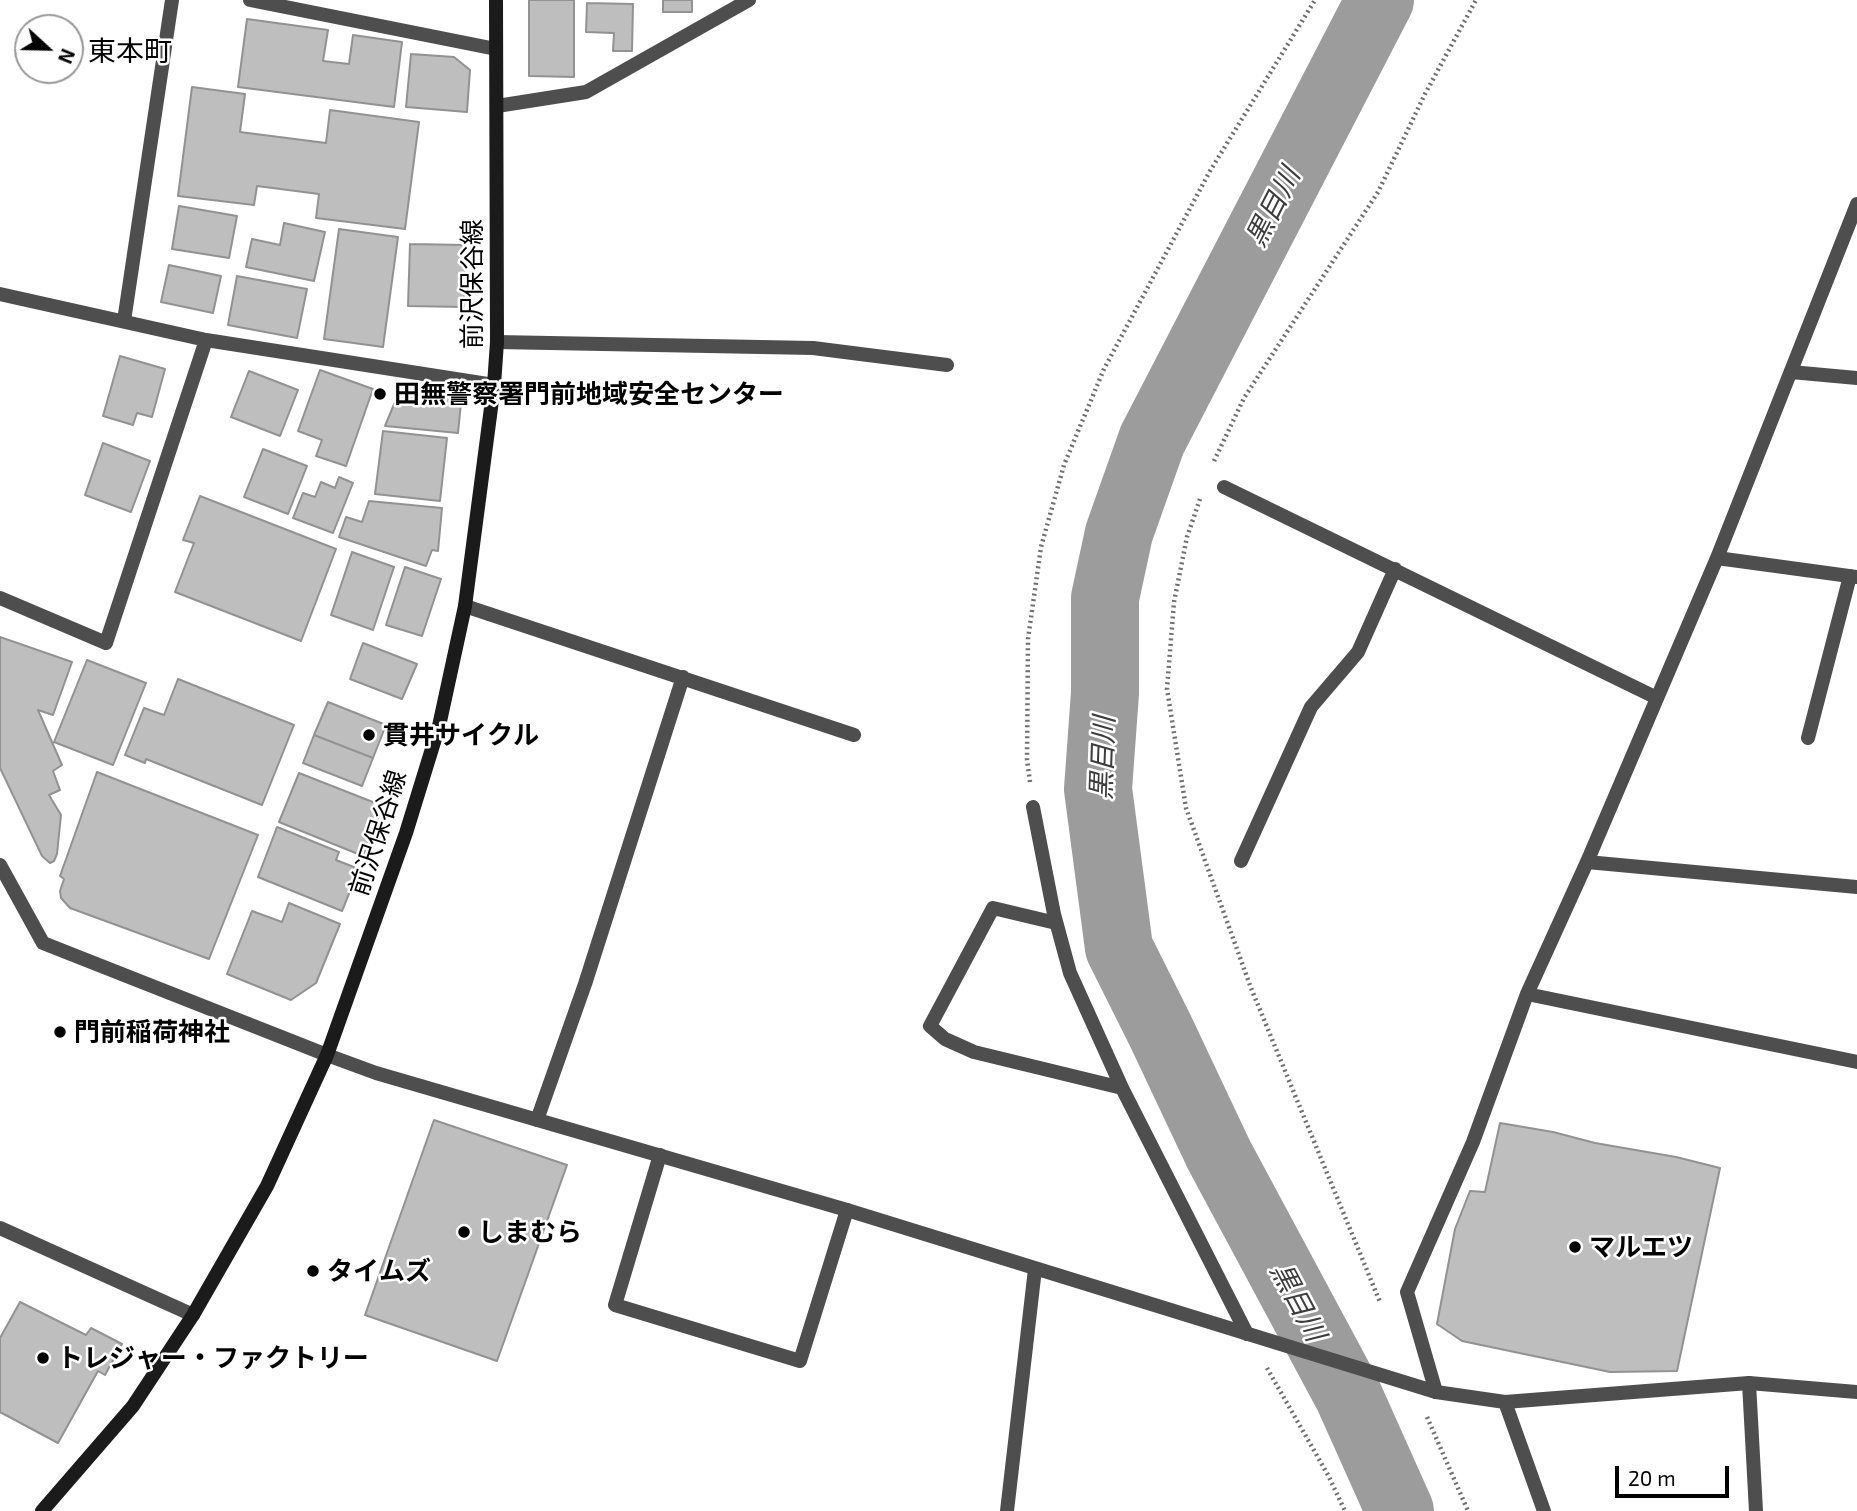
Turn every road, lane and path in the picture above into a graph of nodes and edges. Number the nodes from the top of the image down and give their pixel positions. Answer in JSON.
{"nodes":[{"id":1,"x":172,"y":0,"type":"edge"},
{"id":2,"x":250,"y":0,"type":"edge"},
{"id":3,"x":496,"y":0,"type":"edge"},
{"id":4,"x":749,"y":0,"type":"edge"},
{"id":5,"x":1315,"y":0,"type":"edge"},
{"id":6,"x":1476,"y":0,"type":"edge"},
{"id":7,"x":496,"y":49,"type":"junction"},
{"id":8,"x":497,"y":106,"type":"junction"},
{"id":9,"x":1856,"y":212,"type":"edge"},
{"id":10,"x":0,"y":295,"type":"edge"},
{"id":11,"x":124,"y":321,"type":"junction"},
{"id":12,"x":206,"y":340,"type":"junction"},
{"id":13,"x":497,"y":342,"type":"junction"},
{"id":14,"x":947,"y":365,"type":"dead end"},
{"id":15,"x":1791,"y":372,"type":"junction"},
{"id":16,"x":1857,"y":378,"type":"edge"},
{"id":17,"x":494,"y":385,"type":"junction"},
{"id":18,"x":1212,"y":465,"type":"dead end"},
{"id":19,"x":1224,"y":487,"type":"dead end"},
{"id":20,"x":1203,"y":488,"type":"dead end"},
{"id":21,"x":1717,"y":558,"type":"junction"},
{"id":22,"x":1395,"y":569,"type":"junction"},
{"id":23,"x":1853,"y":576,"type":"edge"},
{"id":24,"x":0,"y":598,"type":"edge"},
{"id":25,"x":466,"y":606,"type":"junction"},
{"id":26,"x":682,"y":677,"type":"junction"},
{"id":27,"x":1657,"y":698,"type":"junction"},
{"id":28,"x":854,"y":735,"type":"dead end"},
{"id":29,"x":1808,"y":738,"type":"dead end"},
{"id":30,"x":1033,"y":807,"type":"joint"},
{"id":31,"x":1241,"y":862,"type":"dead end"},
{"id":32,"x":1587,"y":862,"type":"junction"},
{"id":33,"x":0,"y":865,"type":"edge"},
{"id":34,"x":1857,"y":887,"type":"edge"},
{"id":35,"x":1056,"y":923,"type":"junction"},
{"id":36,"x":1527,"y":994,"type":"junction"},
{"id":37,"x":327,"y":1055,"type":"junction"},
{"id":38,"x":1857,"y":1062,"type":"edge"},
{"id":39,"x":1122,"y":1088,"type":"junction"},
{"id":40,"x":537,"y":1119,"type":"junction"},
{"id":41,"x":660,"y":1155,"type":"junction"},
{"id":42,"x":847,"y":1210,"type":"junction"},
{"id":43,"x":0,"y":1228,"type":"edge"},
{"id":44,"x":1035,"y":1269,"type":"junction"},
{"id":45,"x":1382,"y":1308,"type":"dead end"},
{"id":46,"x":193,"y":1315,"type":"junction"},
{"id":47,"x":1247,"y":1334,"type":"junction"},
{"id":48,"x":1749,"y":1383,"type":"junction"},
{"id":49,"x":1413,"y":1385,"type":"junction"},
{"id":50,"x":1436,"y":1392,"type":"junction"},
{"id":51,"x":1857,"y":1392,"type":"edge"},
{"id":52,"x":1505,"y":1402,"type":"junction"},
{"id":53,"x":45,"y":1510,"type":"edge"},
{"id":54,"x":1007,"y":1511,"type":"edge"},
{"id":55,"x":1345,"y":1511,"type":"edge"},
{"id":56,"x":1468,"y":1511,"type":"edge"},
{"id":57,"x":1544,"y":1511,"type":"edge"},
{"id":58,"x":1756,"y":1511,"type":"edge"}],
"edges":[{"from":1,"to":11,"type":"street"},
{"from":2,"to":7,"type":"street"},
{"from":3,"to":7,"type":"main road","name":"前沢保谷線"},
{"from":4,"to":8,"type":"street"},
{"from":5,"to":30,"type":"path"},
{"from":6,"to":18,"type":"path"},
{"from":7,"to":8,"type":"main road","name":"前沢保谷線"},
{"from":8,"to":13,"type":"main road","name":"前沢保谷線"},
{"from":9,"to":15,"type":"street"},
{"from":10,"to":11,"type":"street"},
{"from":11,"to":12,"type":"street"},
{"from":12,"to":17,"type":"street"},
{"from":12,"to":24,"type":"street"},
{"from":13,"to":14,"type":"street"},
{"from":13,"to":17,"type":"main road","name":"前沢保谷線"},
{"from":15,"to":16,"type":"street"},
{"from":15,"to":21,"type":"street"},
{"from":17,"to":25,"type":"main road","name":"前沢保谷線"},
{"from":19,"to":22,"type":"street"},
{"from":20,"to":45,"type":"path"},
{"from":21,"to":23,"type":"street"},
{"from":21,"to":27,"type":"street"},
{"from":22,"to":27,"type":"street"},
{"from":22,"to":31,"type":"street"},
{"from":23,"to":29,"type":"street"},
{"from":25,"to":26,"type":"street"},
{"from":25,"to":37,"type":"main road","name":"前沢保谷線"},
{"from":26,"to":28,"type":"street"},
{"from":26,"to":40,"type":"street"},
{"from":27,"to":32,"type":"street"},
{"from":30,"to":35,"type":"street"},
{"from":32,"to":34,"type":"street"},
{"from":32,"to":36,"type":"street"},
{"from":33,"to":37,"type":"street"},
{"from":35,"to":39,"type":"street"},
{"from":35,"to":39,"type":"street"},
{"from":36,"to":38,"type":"street"},
{"from":36,"to":50,"type":"street"},
{"from":37,"to":40,"type":"street"},
{"from":37,"to":46,"type":"main road","name":"前沢保谷線"},
{"from":39,"to":47,"type":"street"},
{"from":40,"to":41,"type":"street"},
{"from":41,"to":42,"type":"street"},
{"from":41,"to":42,"type":"street"},
{"from":42,"to":44,"type":"street"},
{"from":43,"to":46,"type":"street"},
{"from":44,"to":47,"type":"street"},
{"from":44,"to":54,"type":"street"},
{"from":46,"to":53,"type":"main road","name":"前沢保谷線"},
{"from":47,"to":49,"type":"street"},
{"from":47,"to":55,"type":"path"},
{"from":48,"to":51,"type":"street"},
{"from":48,"to":52,"type":"street"},
{"from":48,"to":58,"type":"street"},
{"from":49,"to":50,"type":"street"},
{"from":49,"to":56,"type":"path"},
{"from":50,"to":52,"type":"street"},
{"from":52,"to":57,"type":"street"}]}
